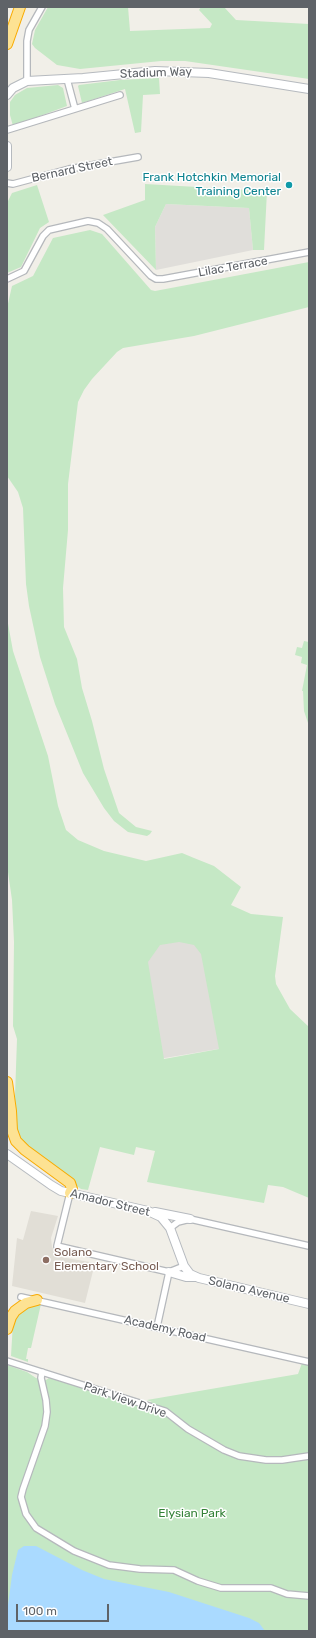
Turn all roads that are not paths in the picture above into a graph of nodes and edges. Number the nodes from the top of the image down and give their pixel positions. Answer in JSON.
{"nodes":[{"id":1,"x":20,"y":7,"type":"edge"},
{"id":2,"x":42,"y":7,"type":"edge"},
{"id":3,"x":7,"y":44,"type":"edge"},
{"id":4,"x":67,"y":79,"type":"junction"},
{"id":5,"x":27,"y":81,"type":"junction"},
{"id":6,"x":309,"y":89,"type":"edge"},
{"id":7,"x":7,"y":95,"type":"edge"},
{"id":8,"x":120,"y":95,"type":"dead end"},
{"id":9,"x":75,"y":110,"type":"junction"},
{"id":10,"x":7,"y":130,"type":"edge"},
{"id":11,"x":7,"y":146,"type":"edge"},
{"id":12,"x":138,"y":157,"type":"dead end"},
{"id":13,"x":7,"y":167,"type":"edge"},
{"id":14,"x":7,"y":183,"type":"edge"},
{"id":15,"x":309,"y":252,"type":"edge"},
{"id":16,"x":7,"y":279,"type":"edge"},
{"id":17,"x":7,"y":1082,"type":"edge"},
{"id":18,"x":7,"y":1154,"type":"edge"},
{"id":19,"x":70,"y":1193,"type":"junction"},
{"id":20,"x":148,"y":1211,"type":"junction"},
{"id":21,"x":190,"y":1218,"type":"junction"},
{"id":22,"x":170,"y":1228,"type":"junction"},
{"id":23,"x":309,"y":1246,"type":"edge"},
{"id":24,"x":184,"y":1266,"type":"junction"},
{"id":25,"x":169,"y":1272,"type":"junction"},
{"id":26,"x":193,"y":1276,"type":"junction"},
{"id":27,"x":20,"y":1297,"type":"dead end"},
{"id":28,"x":37,"y":1300,"type":"junction"},
{"id":29,"x":309,"y":1304,"type":"edge"},
{"id":30,"x":157,"y":1327,"type":"junction"},
{"id":31,"x":7,"y":1330,"type":"edge"},
{"id":32,"x":7,"y":1361,"type":"edge"},
{"id":33,"x":309,"y":1362,"type":"edge"},
{"id":34,"x":42,"y":1372,"type":"junction"},
{"id":35,"x":309,"y":1456,"type":"edge"},
{"id":36,"x":309,"y":1596,"type":"edge"}],
"edges":[{"from":1,"to":3,"type":"highway"},
{"from":2,"to":5,"type":"street"},
{"from":4,"to":5,"type":"main road","name":"Stadium Way"},
{"from":4,"to":6,"type":"main road","name":"Stadium Way"},
{"from":4,"to":9,"type":"street"},
{"from":5,"to":7,"type":"main road","name":"Stadium Way"},
{"from":8,"to":9,"type":"street"},
{"from":9,"to":10,"type":"street"},
{"from":11,"to":13,"type":"main road"},
{"from":12,"to":14,"type":"street","name":"Bernard Street"},
{"from":15,"to":16,"type":"street","name":"Lilac Terrace"},
{"from":17,"to":19,"type":"highway"},
{"from":18,"to":19,"type":"main road","name":"Amador Street"},
{"from":19,"to":20,"type":"main road","name":"Amador Street"},
{"from":19,"to":25,"type":"street"},
{"from":20,"to":21,"type":"main road"},
{"from":20,"to":22,"type":"main road","name":"Amador Street"},
{"from":21,"to":22,"type":"street"},
{"from":21,"to":23,"type":"street"},
{"from":22,"to":24,"type":"main road"},
{"from":24,"to":25,"type":"street"},
{"from":24,"to":26,"type":"main road"},
{"from":25,"to":26,"type":"main road","name":"Solano Avenue"},
{"from":25,"to":30,"type":"street"},
{"from":26,"to":29,"type":"main road","name":"Solano Avenue"},
{"from":27,"to":28,"type":"street","name":"Academy Road"},
{"from":28,"to":30,"type":"street","name":"Academy Road"},
{"from":28,"to":31,"type":"highway"},
{"from":30,"to":33,"type":"street","name":"Academy Road"},
{"from":32,"to":34,"type":"street","name":"Park View Drive"},
{"from":34,"to":35,"type":"street","name":"Park View Drive"},
{"from":34,"to":36,"type":"street"}]}
